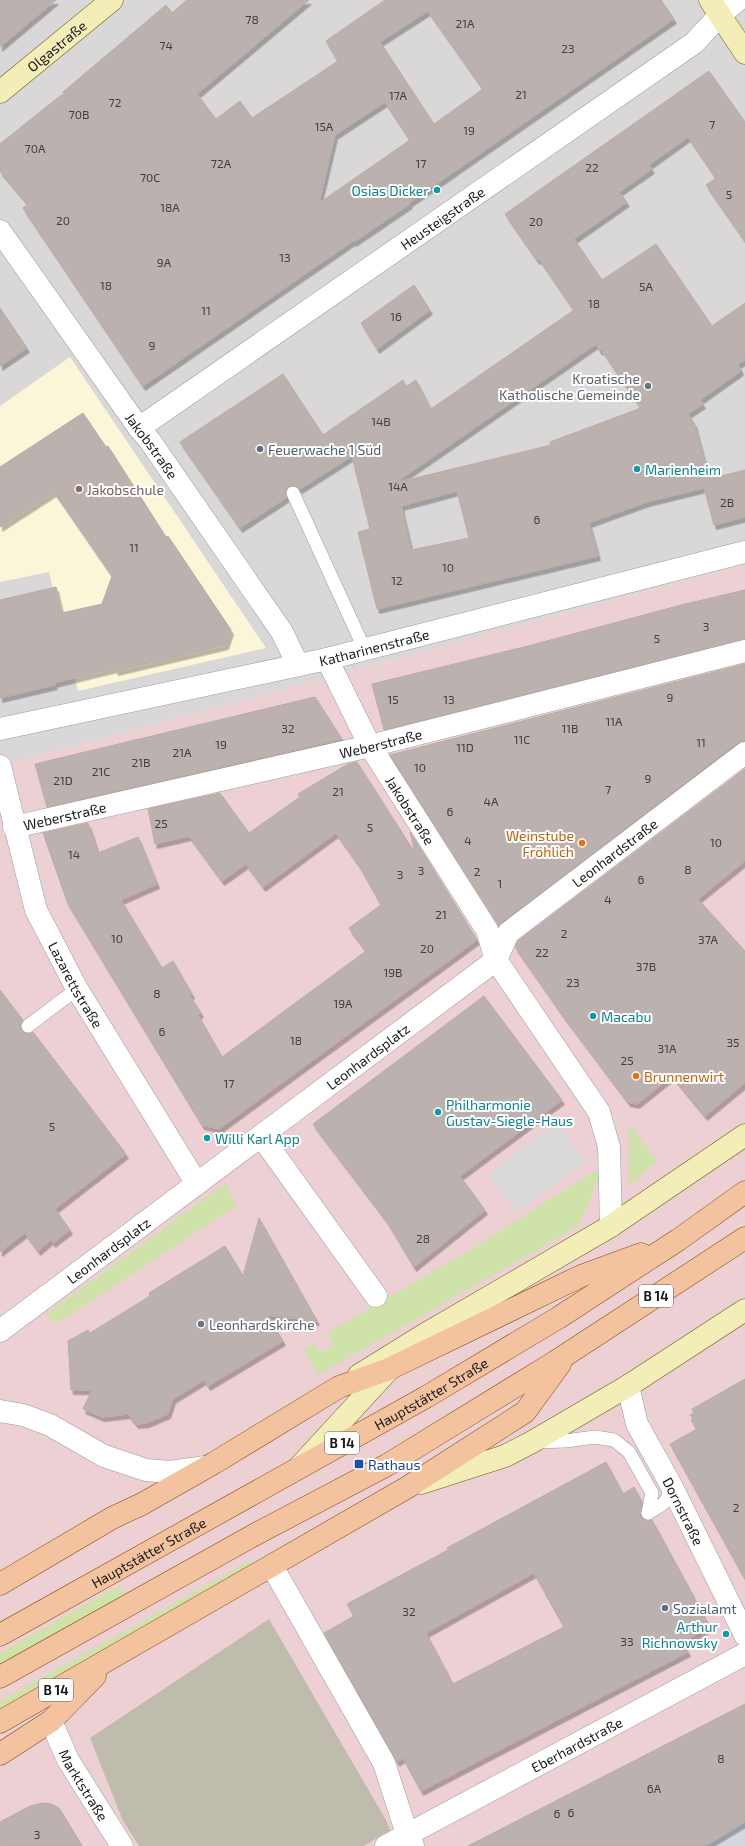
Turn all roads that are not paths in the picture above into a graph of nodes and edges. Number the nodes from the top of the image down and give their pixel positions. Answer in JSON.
{"nodes":[{"id":1,"x":112,"y":0,"type":"edge"},
{"id":2,"x":738,"y":0,"type":"edge"},
{"id":3,"x":715,"y":8,"type":"edge"},
{"id":4,"x":745,"y":53,"type":"edge"},
{"id":5,"x":0,"y":92,"type":"edge"},
{"id":6,"x":0,"y":231,"type":"edge"},
{"id":7,"x":139,"y":428,"type":"junction"},
{"id":8,"x":293,"y":494,"type":"dead end"},
{"id":9,"x":745,"y":552,"type":"edge"},
{"id":10,"x":364,"y":648,"type":"junction"},
{"id":11,"x":745,"y":651,"type":"edge"},
{"id":12,"x":327,"y":659,"type":"junction"},
{"id":13,"x":298,"y":664,"type":"junction"},
{"id":14,"x":0,"y":729,"type":"edge"},
{"id":15,"x":370,"y":746,"type":"junction"},
{"id":16,"x":745,"y":753,"type":"edge"},
{"id":17,"x":0,"y":766,"type":"edge"},
{"id":18,"x":14,"y":827,"type":"junction"},
{"id":19,"x":496,"y":960,"type":"junction"},
{"id":20,"x":77,"y":989,"type":"junction"},
{"id":21,"x":28,"y":1026,"type":"dead end"},
{"id":22,"x":745,"y":1135,"type":"edge"},
{"id":23,"x":261,"y":1136,"type":"junction"},
{"id":24,"x":197,"y":1184,"type":"junction"},
{"id":25,"x":745,"y":1192,"type":"edge"},
{"id":26,"x":611,"y":1226,"type":"junction"},
{"id":27,"x":745,"y":1238,"type":"edge"},
{"id":28,"x":678,"y":1240,"type":"junction"},
{"id":29,"x":376,"y":1296,"type":"dead end"},
{"id":30,"x":745,"y":1310,"type":"edge"},
{"id":31,"x":0,"y":1331,"type":"edge"},
{"id":32,"x":422,"y":1336,"type":"junction"},
{"id":33,"x":566,"y":1355,"type":"junction"},
{"id":34,"x":389,"y":1369,"type":"junction"},
{"id":35,"x":628,"y":1386,"type":"junction"},
{"id":36,"x":339,"y":1387,"type":"junction"},
{"id":37,"x":0,"y":1411,"type":"edge"},
{"id":38,"x":532,"y":1442,"type":"junction"},
{"id":39,"x":208,"y":1467,"type":"junction"},
{"id":40,"x":298,"y":1468,"type":"junction"},
{"id":41,"x":671,"y":1485,"type":"junction"},
{"id":42,"x":408,"y":1487,"type":"junction"},
{"id":43,"x":272,"y":1566,"type":"junction"},
{"id":44,"x":0,"y":1584,"type":"edge"},
{"id":45,"x":0,"y":1635,"type":"edge"},
{"id":46,"x":745,"y":1635,"type":"edge"},
{"id":47,"x":745,"y":1654,"type":"edge"},
{"id":48,"x":113,"y":1658,"type":"junction"},
{"id":49,"x":0,"y":1677,"type":"edge"},
{"id":50,"x":51,"y":1721,"type":"junction"},
{"id":51,"x":0,"y":1722,"type":"edge"},
{"id":52,"x":0,"y":1754,"type":"edge"},
{"id":53,"x":410,"y":1840,"type":"edge"},
{"id":54,"x":122,"y":1846,"type":"edge"},
{"id":55,"x":386,"y":1846,"type":"edge"}],
"edges":[{"from":1,"to":5,"type":"street","name":"Olgastraße"},
{"from":2,"to":3,"type":"street","name":"Heusteigstraße"},
{"from":3,"to":4,"type":"street"},
{"from":3,"to":7,"type":"street","name":"Heusteigstraße"},
{"from":6,"to":7,"type":"street","name":"Jakobstraße"},
{"from":7,"to":13,"type":"street","name":"Jakobstraße"},
{"from":8,"to":10,"type":"lane"},
{"from":9,"to":10,"type":"street","name":"Katharinenstraße"},
{"from":10,"to":12,"type":"street","name":"Katharinenstraße"},
{"from":11,"to":15,"type":"street","name":"Weberstraße"},
{"from":12,"to":13,"type":"street","name":"Katharinenstraße"},
{"from":12,"to":15,"type":"street","name":"Jakobstraße"},
{"from":13,"to":14,"type":"street","name":"Katharinenstraße"},
{"from":15,"to":18,"type":"street","name":"Weberstraße"},
{"from":15,"to":19,"type":"street","name":"Jakobstraße"},
{"from":16,"to":19,"type":"street","name":"Leonhardstraße"},
{"from":17,"to":18,"type":"street","name":"Lazarettstraße"},
{"from":18,"to":20,"type":"street","name":"Lazarettstraße"},
{"from":19,"to":23,"type":"street","name":"Leonhardsplatz"},
{"from":19,"to":26,"type":"street"},
{"from":20,"to":21,"type":"lane"},
{"from":20,"to":24,"type":"street","name":"Lazarettstraße"},
{"from":22,"to":26,"type":"street"},
{"from":23,"to":24,"type":"street","name":"Leonhardsplatz"},
{"from":23,"to":29,"type":"street"},
{"from":24,"to":31,"type":"street","name":"Leonhardsplatz"},
{"from":25,"to":28,"type":"main road","name":"Hauptstätter Straße","number":"B 14"},
{"from":26,"to":32,"type":"street"},
{"from":27,"to":33,"type":"main road","number":"B 14"},
{"from":28,"to":34,"type":"main road","number":"B 14"},
{"from":28,"to":40,"type":"main road","name":"Hauptstätter Straße","number":"B 14"},
{"from":30,"to":35,"type":"street"},
{"from":32,"to":34,"type":"street"},
{"from":32,"to":36,"type":"street"},
{"from":33,"to":42,"type":"main road","number":"B 14"},
{"from":33,"to":49,"type":"main road","number":"B 14"},
{"from":34,"to":36,"type":"main road","number":"B 14"},
{"from":34,"to":40,"type":"street"},
{"from":35,"to":38,"type":"street"},
{"from":35,"to":41,"type":"street","name":"Dornstraße"},
{"from":36,"to":39,"type":"main road","number":"B 14"},
{"from":37,"to":39,"type":"street"},
{"from":38,"to":41,"type":"lane"},
{"from":38,"to":42,"type":"street"},
{"from":39,"to":44,"type":"main road","number":"B 14"},
{"from":40,"to":45,"type":"main road","name":"Hauptstätter Straße","number":"B 14"},
{"from":41,"to":46,"type":"street","name":"Dornstraße"},
{"from":42,"to":43,"type":"main road","number":"B 14"},
{"from":43,"to":48,"type":"main road","number":"B 14"},
{"from":43,"to":53,"type":"street"},
{"from":47,"to":53,"type":"street","name":"Eberhardstraße"},
{"from":48,"to":50,"type":"main road","number":"B 14"},
{"from":48,"to":51,"type":"main road","number":"B 14"},
{"from":50,"to":52,"type":"main road","number":"B 14"},
{"from":50,"to":54,"type":"street","name":"Marktstraße"},
{"from":53,"to":55,"type":"street","name":"Eberhardstraße"}]}
